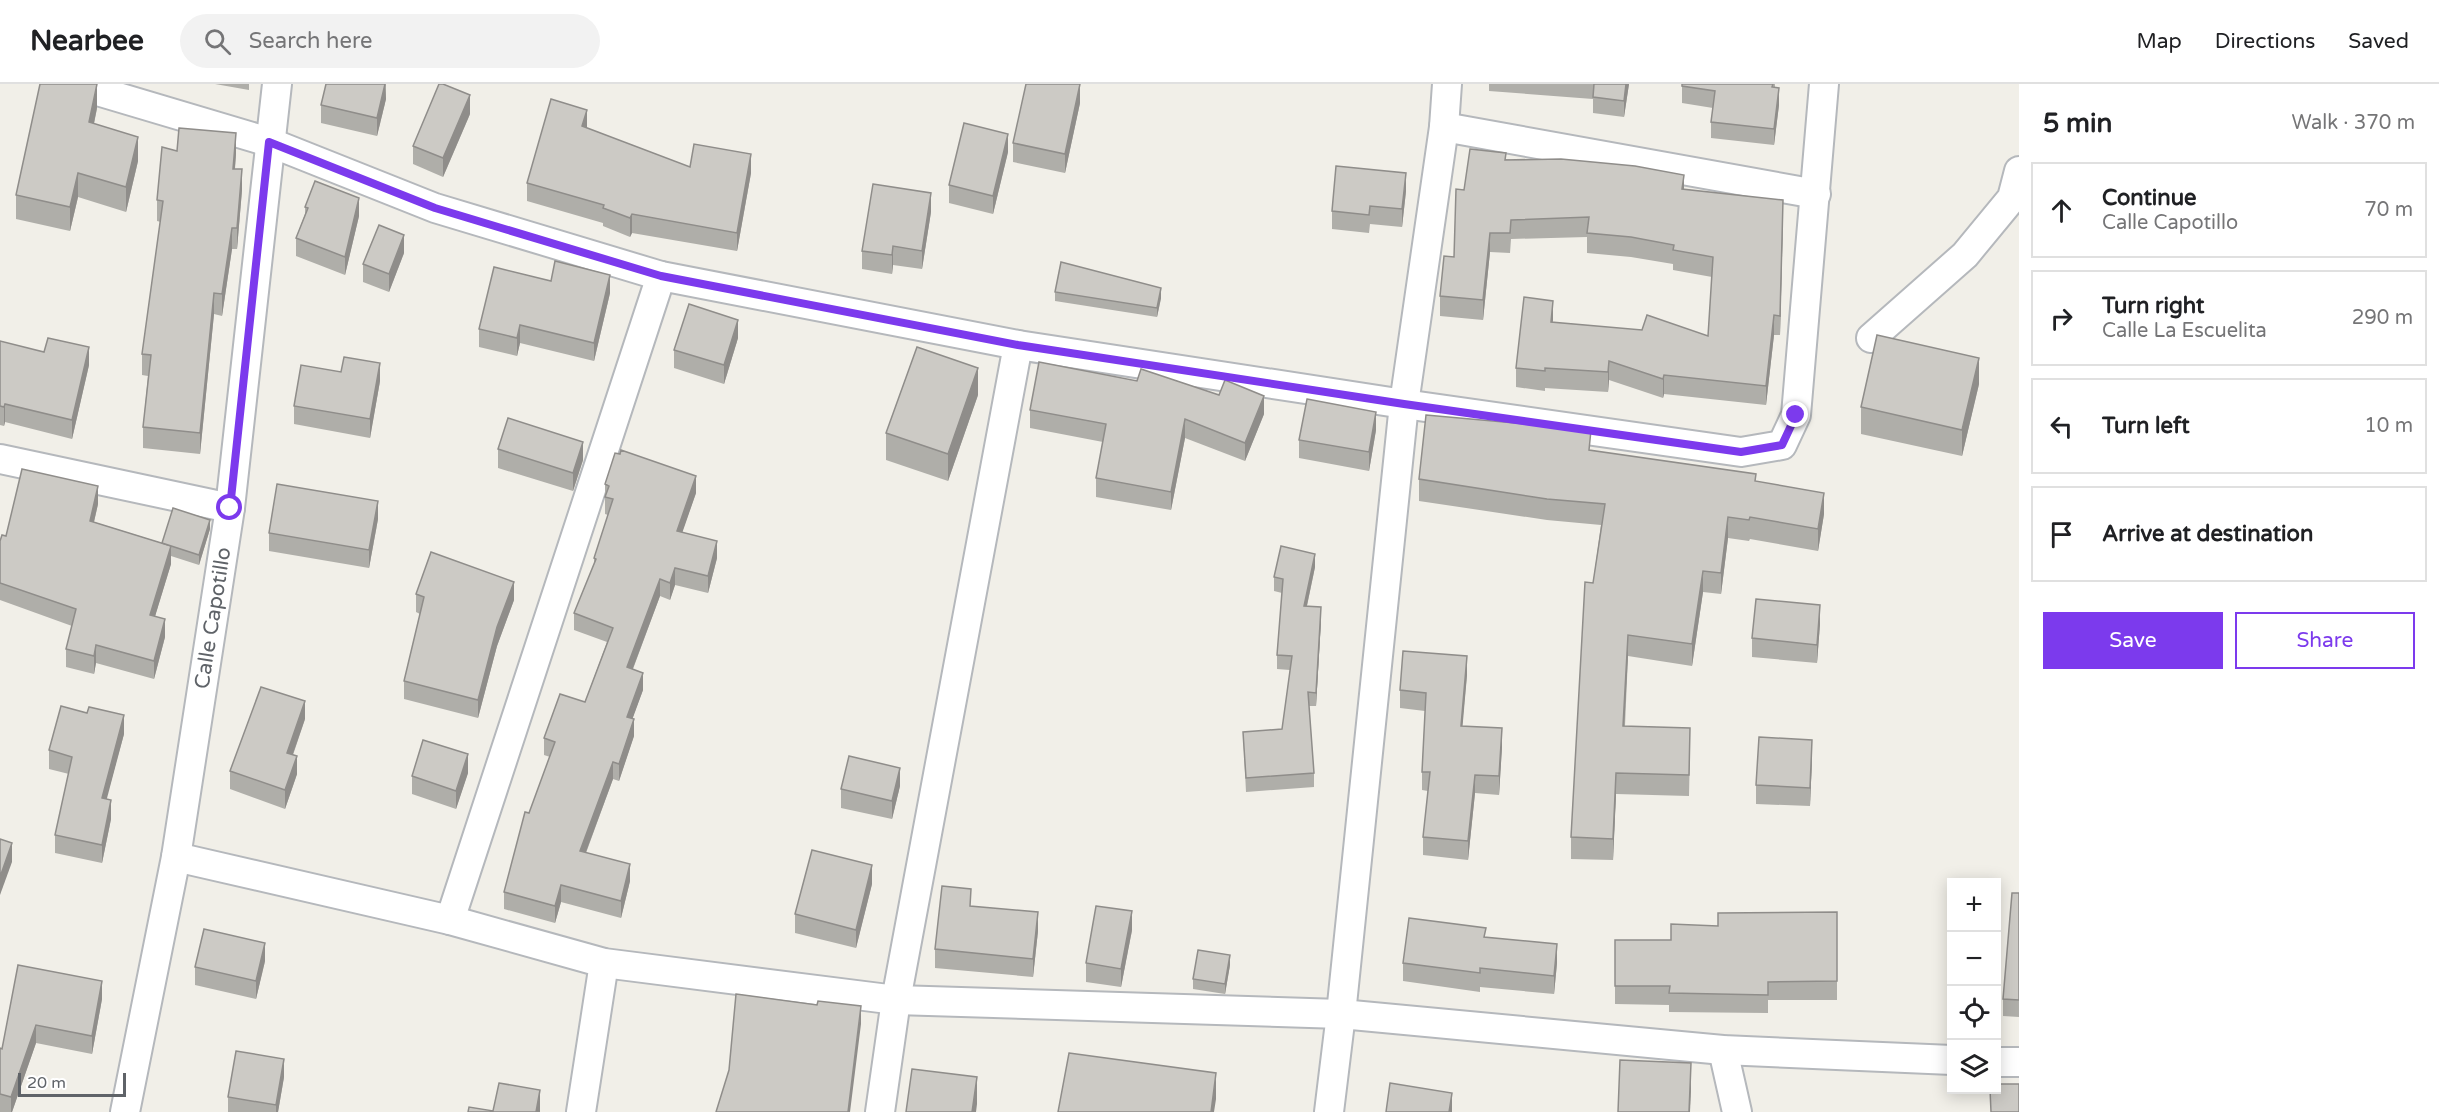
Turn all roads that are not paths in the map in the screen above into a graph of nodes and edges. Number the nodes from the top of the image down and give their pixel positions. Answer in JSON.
{"nodes":[{"id":1,"x":74,"y":84,"type":"edge"},
{"id":2,"x":277,"y":84,"type":"edge"},
{"id":3,"x":1447,"y":84,"type":"edge"},
{"id":4,"x":1824,"y":84,"type":"edge"},
{"id":5,"x":1444,"y":127,"type":"junction"},
{"id":6,"x":269,"y":142,"type":"junction"},
{"id":7,"x":2019,"y":171,"type":"edge"},
{"id":8,"x":1815,"y":194,"type":"junction"},
{"id":9,"x":661,"y":276,"type":"junction"},
{"id":10,"x":1871,"y":338,"type":"dead end"},
{"id":11,"x":1018,"y":345,"type":"junction"},
{"id":12,"x":1404,"y":404,"type":"junction"},
{"id":13,"x":0,"y":460,"type":"edge"},
{"id":14,"x":230,"y":508,"type":"junction"},
{"id":15,"x":176,"y":857,"type":"junction"},
{"id":16,"x":450,"y":920,"type":"junction"},
{"id":17,"x":604,"y":963,"type":"junction"},
{"id":18,"x":897,"y":1000,"type":"junction"},
{"id":19,"x":1341,"y":1014,"type":"junction"},
{"id":20,"x":1723,"y":1050,"type":"junction"},
{"id":21,"x":1947,"y":1060,"type":"edge"},
{"id":22,"x":2001,"y":1062,"type":"edge"},
{"id":23,"x":2019,"y":1062,"type":"edge"},
{"id":24,"x":125,"y":1112,"type":"edge"},
{"id":25,"x":581,"y":1112,"type":"edge"},
{"id":26,"x":880,"y":1112,"type":"edge"},
{"id":27,"x":1329,"y":1112,"type":"edge"},
{"id":28,"x":1737,"y":1112,"type":"edge"}],
"edges":[{"from":1,"to":6,"type":"street"},
{"from":2,"to":6,"type":"street","name":"Calle Capotillo"},
{"from":3,"to":5,"type":"street"},
{"from":4,"to":8,"type":"street"},
{"from":5,"to":8,"type":"street"},
{"from":5,"to":12,"type":"street"},
{"from":6,"to":9,"type":"street"},
{"from":6,"to":14,"type":"street","name":"Calle Capotillo"},
{"from":7,"to":10,"type":"street"},
{"from":8,"to":12,"type":"street"},
{"from":9,"to":11,"type":"street"},
{"from":9,"to":16,"type":"street"},
{"from":11,"to":12,"type":"street"},
{"from":11,"to":18,"type":"street"},
{"from":12,"to":19,"type":"street"},
{"from":13,"to":14,"type":"street"},
{"from":14,"to":15,"type":"street","name":"Calle Capotillo"},
{"from":15,"to":16,"type":"street"},
{"from":15,"to":24,"type":"street","name":"Calle Capotillo"},
{"from":16,"to":17,"type":"street"},
{"from":17,"to":18,"type":"street"},
{"from":17,"to":25,"type":"street"},
{"from":18,"to":19,"type":"street"},
{"from":18,"to":26,"type":"street"},
{"from":19,"to":20,"type":"street"},
{"from":19,"to":27,"type":"street"},
{"from":20,"to":21,"type":"street"},
{"from":20,"to":28,"type":"street"},
{"from":22,"to":23,"type":"street"}]}
